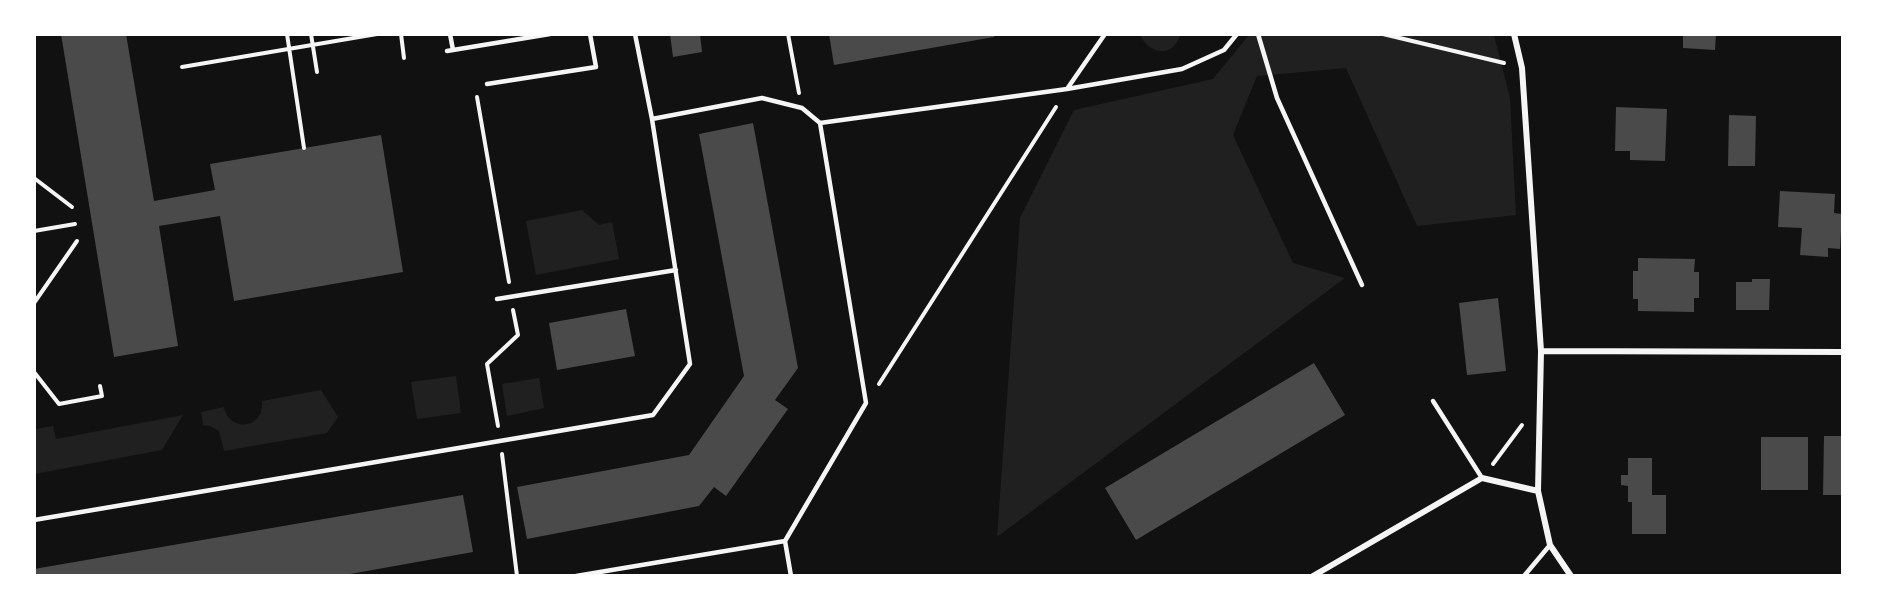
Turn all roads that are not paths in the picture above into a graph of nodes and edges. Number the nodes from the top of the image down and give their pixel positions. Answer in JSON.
{"nodes":[{"id":1,"x":450,"y":34,"type":"edge"},
{"id":2,"x":550,"y":34,"type":"edge"},
{"id":3,"x":590,"y":34,"type":"edge"},
{"id":4,"x":635,"y":34,"type":"edge"},
{"id":5,"x":1105,"y":34,"type":"edge"},
{"id":6,"x":1237,"y":34,"type":"edge"},
{"id":7,"x":1258,"y":34,"type":"edge"},
{"id":8,"x":1514,"y":34,"type":"edge"},
{"id":9,"x":453,"y":50,"type":"junction"},
{"id":10,"x":447,"y":51,"type":"dead end"},
{"id":11,"x":487,"y":84,"type":"dead end"},
{"id":12,"x":1067,"y":89,"type":"junction"},
{"id":13,"x":652,"y":119,"type":"junction"},
{"id":14,"x":819,"y":123,"type":"junction"},
{"id":15,"x":676,"y":270,"type":"junction"},
{"id":16,"x":1362,"y":285,"type":"dead end"},
{"id":17,"x":497,"y":299,"type":"dead end"},
{"id":18,"x":1541,"y":351,"type":"junction"},
{"id":19,"x":1842,"y":352,"type":"edge"},
{"id":20,"x":1432,"y":401,"type":"dead end"},
{"id":21,"x":1482,"y":478,"type":"junction"},
{"id":22,"x":1538,"y":491,"type":"junction"},
{"id":23,"x":34,"y":520,"type":"edge"},
{"id":24,"x":785,"y":541,"type":"junction"},
{"id":25,"x":1550,"y":545,"type":"junction"},
{"id":26,"x":576,"y":576,"type":"edge"},
{"id":27,"x":791,"y":576,"type":"edge"},
{"id":28,"x":1313,"y":576,"type":"edge"},
{"id":29,"x":1524,"y":576,"type":"edge"},
{"id":30,"x":1571,"y":576,"type":"edge"}],
"edges":[{"from":1,"to":9,"type":"lane"},
{"from":2,"to":9,"type":"lane"},
{"from":3,"to":11,"type":"lane"},
{"from":4,"to":13,"type":"lane"},
{"from":5,"to":12,"type":"lane"},
{"from":6,"to":12,"type":"lane"},
{"from":7,"to":16,"type":"lane"},
{"from":8,"to":18,"type":"street"},
{"from":9,"to":10,"type":"lane"},
{"from":12,"to":14,"type":"lane"},
{"from":13,"to":14,"type":"lane"},
{"from":13,"to":15,"type":"lane"},
{"from":14,"to":24,"type":"lane"},
{"from":15,"to":17,"type":"lane"},
{"from":15,"to":23,"type":"lane"},
{"from":18,"to":19,"type":"street"},
{"from":18,"to":22,"type":"street"},
{"from":20,"to":21,"type":"lane"},
{"from":21,"to":22,"type":"street"},
{"from":21,"to":28,"type":"street"},
{"from":22,"to":25,"type":"street"},
{"from":24,"to":26,"type":"lane"},
{"from":24,"to":27,"type":"lane"},
{"from":25,"to":29,"type":"lane"},
{"from":25,"to":30,"type":"street"}]}
